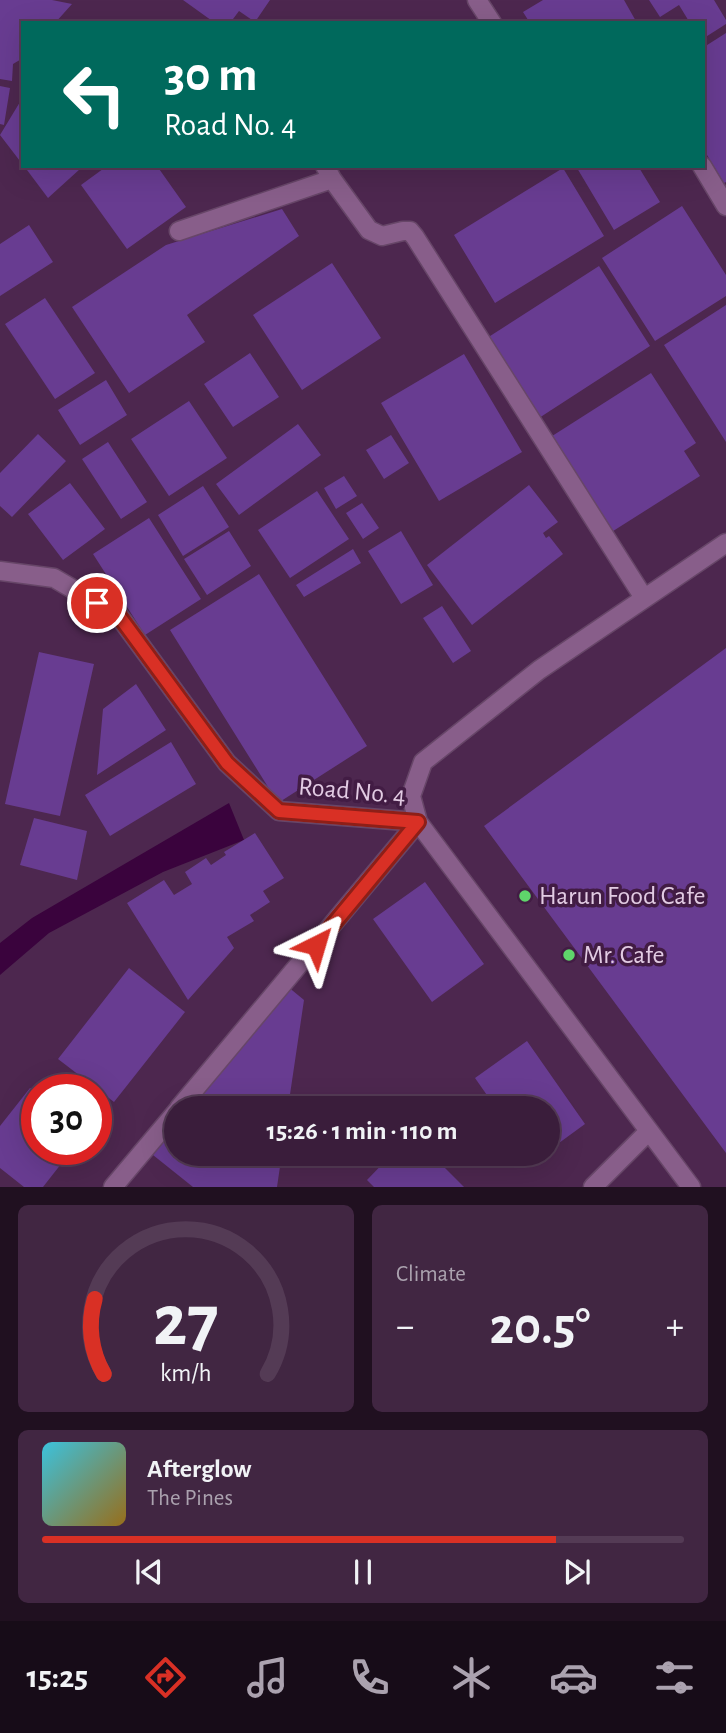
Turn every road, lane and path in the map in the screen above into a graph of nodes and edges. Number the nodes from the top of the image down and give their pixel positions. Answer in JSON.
{"nodes":[{"id":1,"x":477,"y":0,"type":"edge"},
{"id":2,"x":491,"y":21,"type":"edge"},
{"id":3,"x":703,"y":168,"type":"edge"},
{"id":4,"x":328,"y":172,"type":"edge"},
{"id":5,"x":726,"y":206,"type":"edge"},
{"id":6,"x":179,"y":231,"type":"dead end"},
{"id":7,"x":726,"y":543,"type":"edge"},
{"id":8,"x":0,"y":571,"type":"edge"},
{"id":9,"x":644,"y":598,"type":"junction"},
{"id":10,"x":418,"y":822,"type":"junction"},
{"id":11,"x":189,"y":1096,"type":"edge"},
{"id":12,"x":164,"y":1126,"type":"edge"},
{"id":13,"x":649,"y":1131,"type":"junction"},
{"id":14,"x":113,"y":1187,"type":"edge"},
{"id":15,"x":593,"y":1187,"type":"edge"},
{"id":16,"x":691,"y":1187,"type":"edge"}],
"edges":[{"from":1,"to":2,"type":"street"},
{"from":3,"to":5,"type":"street"},
{"from":4,"to":6,"type":"street"},
{"from":4,"to":9,"type":"street"},
{"from":7,"to":9,"type":"street"},
{"from":8,"to":10,"type":"street","name":"Road No. 4"},
{"from":9,"to":10,"type":"street"},
{"from":10,"to":11,"type":"street","name":"Road No. 4"},
{"from":10,"to":13,"type":"street"},
{"from":12,"to":14,"type":"street","name":"Road No. 4"},
{"from":13,"to":15,"type":"street"},
{"from":13,"to":16,"type":"street"}]}
